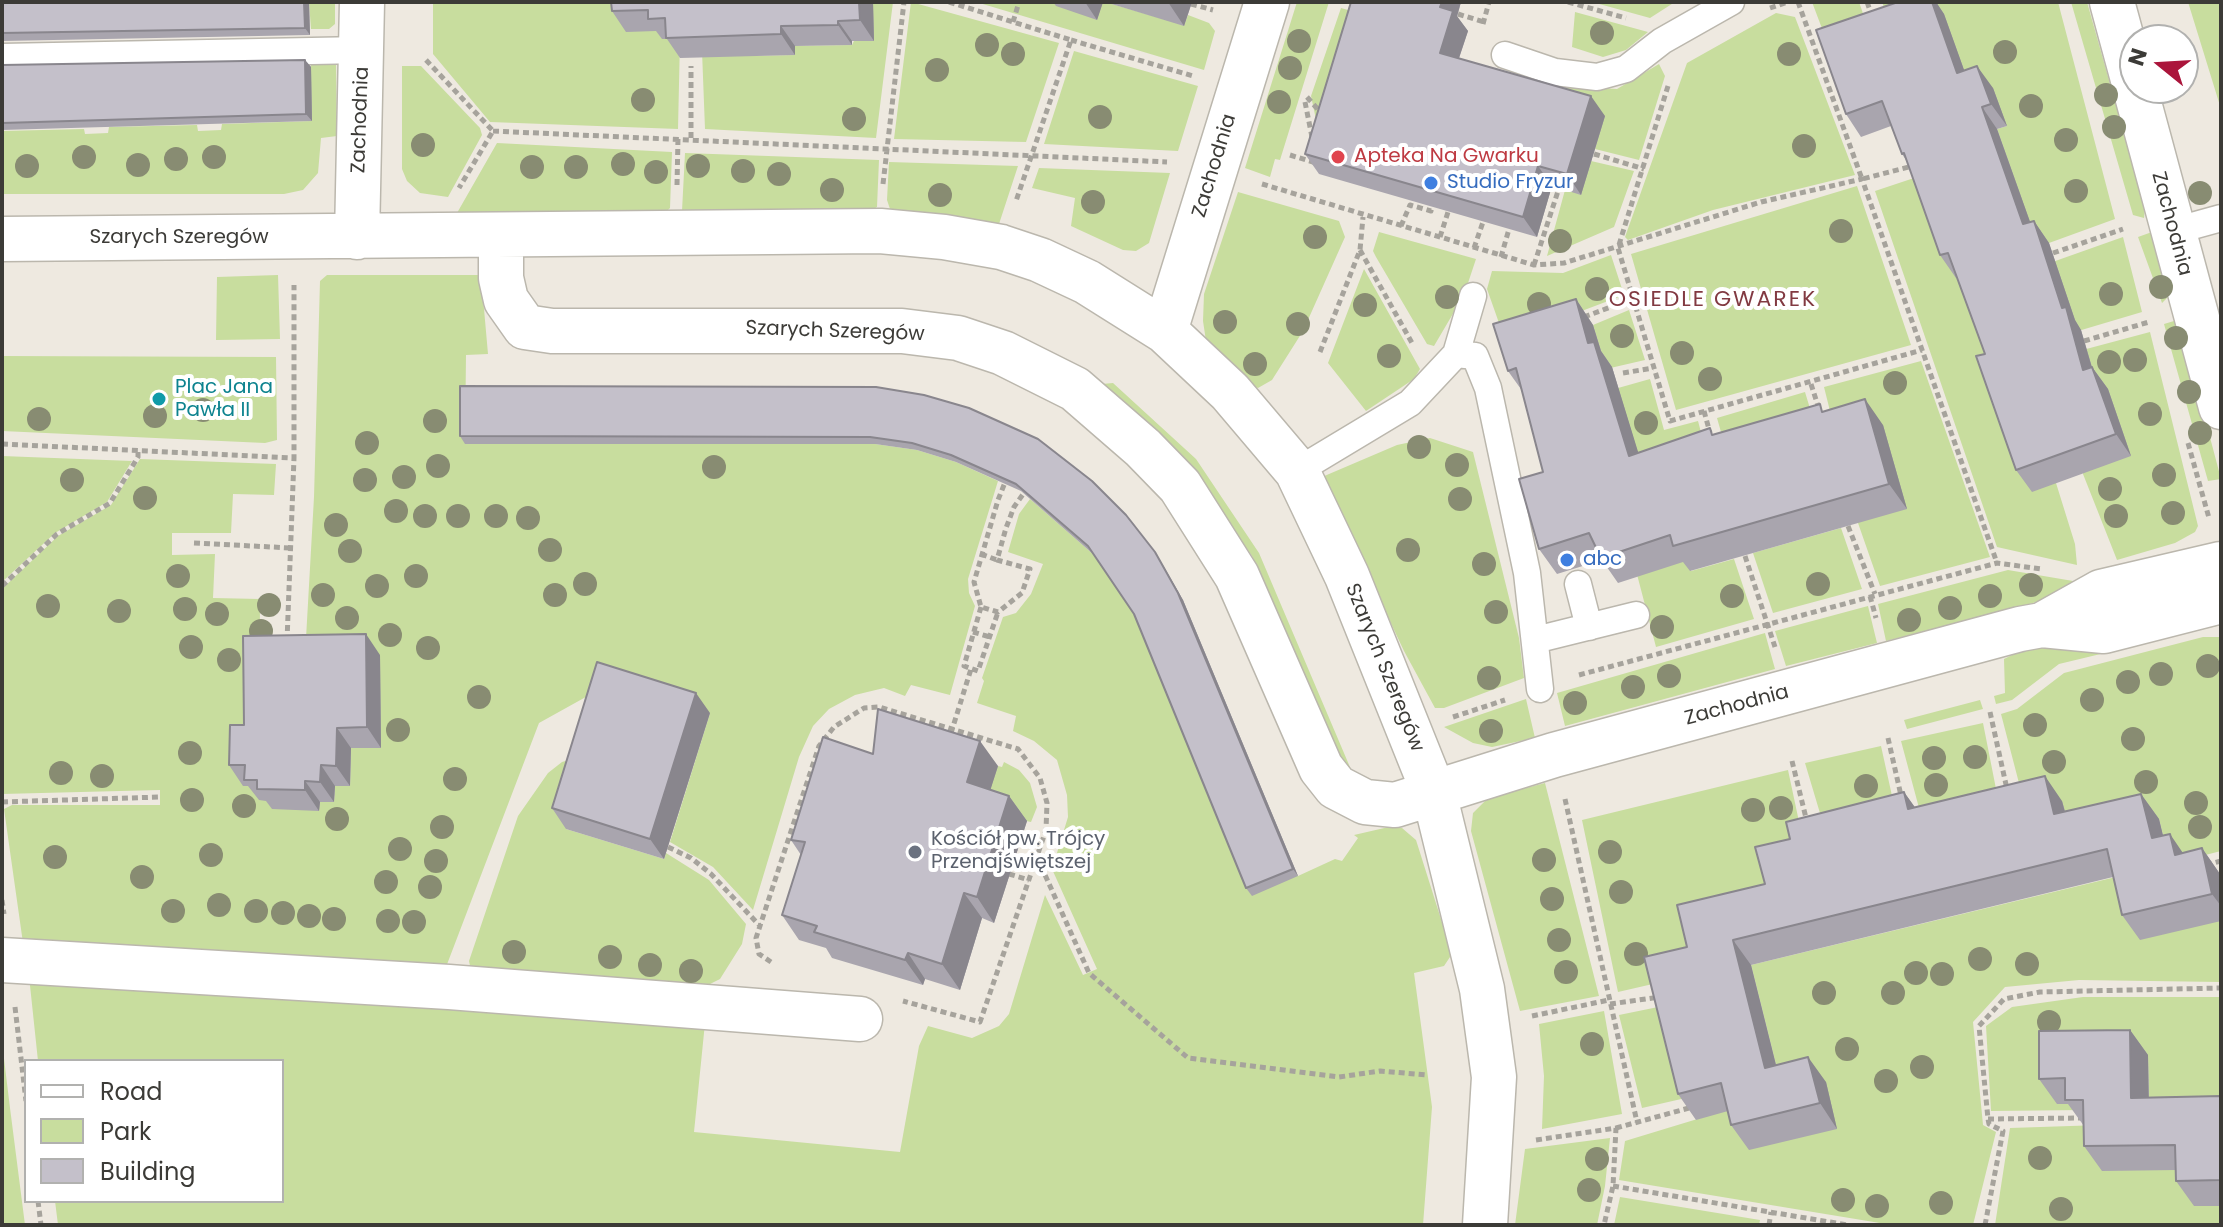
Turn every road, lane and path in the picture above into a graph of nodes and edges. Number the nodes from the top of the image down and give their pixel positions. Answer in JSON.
{"nodes":[{"id":1,"x":362,"y":2,"type":"edge"},
{"id":2,"x":904,"y":2,"type":"edge"},
{"id":3,"x":949,"y":2,"type":"edge"},
{"id":4,"x":1019,"y":2,"type":"edge"},
{"id":5,"x":1267,"y":2,"type":"edge"},
{"id":6,"x":1568,"y":2,"type":"edge"},
{"id":7,"x":1731,"y":2,"type":"edge"},
{"id":8,"x":1798,"y":2,"type":"edge"},
{"id":9,"x":1867,"y":2,"type":"edge"},
{"id":10,"x":2112,"y":2,"type":"edge"},
{"id":11,"x":960,"y":4,"type":"edge"},
{"id":12,"x":1191,"y":4,"type":"dead end"},
{"id":13,"x":1206,"y":8,"type":"dead end"},
{"id":14,"x":1458,"y":14,"type":"dead end"},
{"id":15,"x":1635,"y":20,"type":"dead end"},
{"id":16,"x":1013,"y":22,"type":"junction"},
{"id":17,"x":1484,"y":22,"type":"dead end"},
{"id":18,"x":1874,"y":23,"type":"edge"},
{"id":19,"x":2119,"y":28,"type":"edge"},
{"id":20,"x":1071,"y":40,"type":"junction"},
{"id":21,"x":363,"y":50,"type":"junction"},
{"id":22,"x":1505,"y":55,"type":"dead end"},
{"id":23,"x":2,"y":57,"type":"edge"},
{"id":24,"x":426,"y":60,"type":"dead end"},
{"id":25,"x":691,"y":66,"type":"edge"},
{"id":26,"x":1671,"y":77,"type":"dead end"},
{"id":27,"x":1206,"y":80,"type":"dead end"},
{"id":28,"x":2139,"y":104,"type":"edge"},
{"id":29,"x":1333,"y":109,"type":"edge"},
{"id":30,"x":493,"y":131,"type":"junction"},
{"id":31,"x":691,"y":138,"type":"junction"},
{"id":32,"x":886,"y":147,"type":"junction"},
{"id":33,"x":1031,"y":153,"type":"junction"},
{"id":34,"x":1594,"y":154,"type":"dead end"},
{"id":35,"x":1290,"y":155,"type":"dead end"},
{"id":36,"x":1183,"y":163,"type":"dead end"},
{"id":37,"x":1913,"y":166,"type":"edge"},
{"id":38,"x":1644,"y":169,"type":"junction"},
{"id":39,"x":1862,"y":179,"type":"junction"},
{"id":40,"x":1265,"y":185,"type":"dead end"},
{"id":41,"x":1559,"y":188,"type":"edge"},
{"id":42,"x":457,"y":193,"type":"dead end"},
{"id":43,"x":1432,"y":207,"type":"edge"},
{"id":44,"x":1014,"y":208,"type":"dead end"},
{"id":45,"x":1448,"y":212,"type":"edge"},
{"id":46,"x":1363,"y":216,"type":"junction"},
{"id":47,"x":2221,"y":218,"type":"edge"},
{"id":48,"x":1483,"y":222,"type":"edge"},
{"id":49,"x":1401,"y":226,"type":"junction"},
{"id":50,"x":2127,"y":227,"type":"dead end"},
{"id":51,"x":1509,"y":229,"type":"edge"},
{"id":52,"x":2174,"y":231,"type":"junction"},
{"id":53,"x":357,"y":237,"type":"junction"},
{"id":54,"x":501,"y":237,"type":"junction"},
{"id":55,"x":1440,"y":237,"type":"junction"},
{"id":56,"x":2,"y":239,"type":"edge"},
{"id":57,"x":1474,"y":248,"type":"junction"},
{"id":58,"x":1618,"y":248,"type":"junction"},
{"id":59,"x":1360,"y":250,"type":"junction"},
{"id":60,"x":2053,"y":253,"type":"dead end"},
{"id":61,"x":1501,"y":257,"type":"junction"},
{"id":62,"x":1534,"y":265,"type":"junction"},
{"id":63,"x":294,"y":284,"type":"dead end"},
{"id":64,"x":1473,"y":296,"type":"dead end"},
{"id":65,"x":1635,"y":298,"type":"junction"},
{"id":66,"x":1577,"y":319,"type":"edge"},
{"id":67,"x":2154,"y":321,"type":"dead end"},
{"id":68,"x":1165,"y":331,"type":"junction"},
{"id":69,"x":2084,"y":341,"type":"dead end"},
{"id":70,"x":1922,"y":350,"type":"junction"},
{"id":71,"x":1320,"y":352,"type":"dead end"},
{"id":72,"x":1456,"y":354,"type":"junction"},
{"id":73,"x":1654,"y":367,"type":"junction"},
{"id":74,"x":1623,"y":373,"type":"dead end"},
{"id":75,"x":1433,"y":379,"type":"junction"},
{"id":76,"x":1811,"y":384,"type":"junction"},
{"id":77,"x":2221,"y":407,"type":"edge"},
{"id":78,"x":1704,"y":411,"type":"junction"},
{"id":79,"x":1821,"y":417,"type":"edge"},
{"id":80,"x":1713,"y":441,"type":"edge"},
{"id":81,"x":2,"y":444,"type":"edge"},
{"id":82,"x":138,"y":448,"type":"junction"},
{"id":83,"x":294,"y":458,"type":"junction"},
{"id":84,"x":1297,"y":471,"type":"junction"},
{"id":85,"x":1848,"y":526,"type":"edge"},
{"id":86,"x":194,"y":543,"type":"dead end"},
{"id":87,"x":291,"y":548,"type":"junction"},
{"id":88,"x":981,"y":554,"type":"junction"},
{"id":89,"x":1745,"y":556,"type":"edge"},
{"id":90,"x":997,"y":560,"type":"junction"},
{"id":91,"x":1997,"y":563,"type":"junction"},
{"id":92,"x":2221,"y":564,"type":"edge"},
{"id":93,"x":2044,"y":569,"type":"dead end"},
{"id":94,"x":1578,"y":584,"type":"dead end"},
{"id":95,"x":2,"y":586,"type":"edge"},
{"id":96,"x":1875,"y":594,"type":"junction"},
{"id":97,"x":2221,"y":601,"type":"edge"},
{"id":98,"x":981,"y":607,"type":"junction"},
{"id":99,"x":998,"y":612,"type":"junction"},
{"id":100,"x":1636,"y":615,"type":"dead end"},
{"id":101,"x":1768,"y":625,"type":"junction"},
{"id":102,"x":2042,"y":625,"type":"junction"},
{"id":103,"x":1589,"y":627,"type":"junction"},
{"id":104,"x":973,"y":632,"type":"junction"},
{"id":105,"x":990,"y":637,"type":"junction"},
{"id":106,"x":1535,"y":640,"type":"junction"},
{"id":107,"x":286,"y":656,"type":"edge"},
{"id":108,"x":971,"y":669,"type":"junction"},
{"id":109,"x":1540,"y":689,"type":"junction"},
{"id":110,"x":1990,"y":712,"type":"dead end"},
{"id":111,"x":1441,"y":720,"type":"dead end"},
{"id":112,"x":952,"y":729,"type":"junction"},
{"id":113,"x":1888,"y":738,"type":"dead end"},
{"id":114,"x":948,"y":743,"type":"edge"},
{"id":115,"x":1792,"y":761,"type":"dead end"},
{"id":116,"x":1434,"y":793,"type":"junction"},
{"id":117,"x":160,"y":797,"type":"dead end"},
{"id":118,"x":2008,"y":797,"type":"edge"},
{"id":119,"x":2,"y":802,"type":"edge"},
{"id":120,"x":1905,"y":808,"type":"edge"},
{"id":121,"x":1570,"y":818,"type":"dead end"},
{"id":122,"x":1809,"y":830,"type":"edge"},
{"id":123,"x":792,"y":834,"type":"junction"},
{"id":124,"x":804,"y":838,"type":"edge"},
{"id":125,"x":668,"y":847,"type":"dead end"},
{"id":126,"x":1037,"y":857,"type":"junction"},
{"id":127,"x":2221,"y":861,"type":"edge"},
{"id":128,"x":2190,"y":870,"type":"edge"},
{"id":129,"x":1009,"y":874,"type":"dead end"},
{"id":130,"x":1029,"y":880,"type":"junction"},
{"id":131,"x":761,"y":927,"type":"junction"},
{"id":132,"x":2,"y":960,"type":"edge"},
{"id":133,"x":782,"y":965,"type":"dead end"},
{"id":134,"x":2221,"y":988,"type":"edge"},
{"id":135,"x":1661,"y":997,"type":"edge"},
{"id":136,"x":1609,"y":1002,"type":"junction"},
{"id":137,"x":878,"y":1009,"type":"joint"},
{"id":138,"x":1532,"y":1031,"type":"dead end"},
{"id":139,"x":1427,"y":1075,"type":"dead end"},
{"id":140,"x":1689,"y":1108,"type":"edge"},
{"id":141,"x":2083,"y":1118,"type":"edge"},
{"id":142,"x":1988,"y":1119,"type":"junction"},
{"id":143,"x":1637,"y":1122,"type":"junction"},
{"id":144,"x":1536,"y":1127,"type":"dead end"},
{"id":145,"x":1616,"y":1128,"type":"junction"},
{"id":146,"x":1613,"y":1186,"type":"junction"},
{"id":147,"x":38,"y":1203,"type":"edge"},
{"id":148,"x":1771,"y":1212,"type":"junction"},
{"id":149,"x":41,"y":1225,"type":"edge"},
{"id":150,"x":1485,"y":1225,"type":"edge"},
{"id":151,"x":1604,"y":1225,"type":"edge"},
{"id":152,"x":1769,"y":1225,"type":"edge"},
{"id":153,"x":1848,"y":1225,"type":"edge"},
{"id":154,"x":1985,"y":1225,"type":"edge"}],
"edges":[{"from":1,"to":21,"type":"street","name":"Zachodnia"},
{"from":2,"to":32,"type":"path"},
{"from":3,"to":11,"type":"path"},
{"from":4,"to":16,"type":"path"},
{"from":5,"to":68,"type":"street","name":"Zachodnia"},
{"from":6,"to":15,"type":"path"},
{"from":7,"to":22,"type":"lane"},
{"from":8,"to":39,"type":"path"},
{"from":9,"to":18,"type":"path"},
{"from":10,"to":19,"type":"street","name":"Zachodnia"},
{"from":11,"to":16,"type":"path"},
{"from":12,"to":13,"type":"path"},
{"from":14,"to":17,"type":"path"},
{"from":16,"to":20,"type":"path"},
{"from":20,"to":27,"type":"path"},
{"from":20,"to":33,"type":"path"},
{"from":21,"to":23,"type":"lane"},
{"from":21,"to":53,"type":"street","name":"Zachodnia"},
{"from":24,"to":30,"type":"path"},
{"from":25,"to":31,"type":"path"},
{"from":26,"to":38,"type":"path"},
{"from":28,"to":52,"type":"street","name":"Zachodnia"},
{"from":29,"to":35,"type":"path"},
{"from":30,"to":31,"type":"path"},
{"from":30,"to":42,"type":"path"},
{"from":31,"to":32,"type":"path"},
{"from":32,"to":33,"type":"path"},
{"from":33,"to":36,"type":"path"},
{"from":33,"to":44,"type":"path"},
{"from":34,"to":38,"type":"path"},
{"from":37,"to":39,"type":"path"},
{"from":38,"to":58,"type":"path"},
{"from":39,"to":58,"type":"path"},
{"from":39,"to":70,"type":"path"},
{"from":40,"to":46,"type":"path"},
{"from":41,"to":62,"type":"path"},
{"from":43,"to":49,"type":"path"},
{"from":45,"to":55,"type":"path"},
{"from":46,"to":49,"type":"path"},
{"from":46,"to":59,"type":"path"},
{"from":47,"to":52,"type":"lane"},
{"from":48,"to":57,"type":"path"},
{"from":49,"to":55,"type":"path"},
{"from":50,"to":60,"type":"path"},
{"from":51,"to":61,"type":"path"},
{"from":52,"to":77,"type":"street","name":"Zachodnia"},
{"from":53,"to":54,"type":"street","name":"Szarych Szeregów"},
{"from":53,"to":56,"type":"street","name":"Szarych Szeregów"},
{"from":54,"to":68,"type":"street","name":"Szarych Szeregów"},
{"from":54,"to":116,"type":"street","name":"Szarych Szeregów"},
{"from":55,"to":57,"type":"path"},
{"from":57,"to":61,"type":"path"},
{"from":58,"to":62,"type":"path"},
{"from":58,"to":65,"type":"path"},
{"from":59,"to":71,"type":"path"},
{"from":59,"to":75,"type":"path"},
{"from":61,"to":62,"type":"path"},
{"from":63,"to":83,"type":"path"},
{"from":64,"to":72,"type":"lane"},
{"from":65,"to":66,"type":"path"},
{"from":65,"to":73,"type":"path"},
{"from":67,"to":69,"type":"path"},
{"from":68,"to":84,"type":"street","name":"Szarych Szeregów"},
{"from":70,"to":76,"type":"path"},
{"from":70,"to":91,"type":"path"},
{"from":72,"to":75,"type":"lane"},
{"from":72,"to":106,"type":"lane"},
{"from":73,"to":74,"type":"path"},
{"from":73,"to":78,"type":"path"},
{"from":75,"to":84,"type":"lane"},
{"from":76,"to":78,"type":"path"},
{"from":76,"to":79,"type":"path"},
{"from":78,"to":80,"type":"path"},
{"from":81,"to":82,"type":"path"},
{"from":82,"to":83,"type":"path"},
{"from":82,"to":95,"type":"path"},
{"from":83,"to":87,"type":"path"},
{"from":84,"to":116,"type":"street","name":"Szarych Szeregów"},
{"from":85,"to":96,"type":"path"},
{"from":86,"to":87,"type":"path"},
{"from":87,"to":107,"type":"path"},
{"from":88,"to":90,"type":"path"},
{"from":88,"to":90,"type":"path"},
{"from":88,"to":98,"type":"path"},
{"from":89,"to":101,"type":"path"},
{"from":90,"to":99,"type":"path"},
{"from":91,"to":93,"type":"path"},
{"from":91,"to":96,"type":"path"},
{"from":92,"to":102,"type":"street","name":"Zachodnia"},
{"from":94,"to":103,"type":"lane"},
{"from":96,"to":101,"type":"path"},
{"from":97,"to":102,"type":"street","name":"Zachodnia"},
{"from":98,"to":99,"type":"path"},
{"from":98,"to":104,"type":"path"},
{"from":99,"to":105,"type":"path"},
{"from":100,"to":103,"type":"lane"},
{"from":101,"to":109,"type":"path"},
{"from":102,"to":116,"type":"street","name":"Zachodnia"},
{"from":103,"to":106,"type":"lane"},
{"from":104,"to":105,"type":"path"},
{"from":104,"to":108,"type":"path"},
{"from":105,"to":108,"type":"path"},
{"from":106,"to":109,"type":"lane"},
{"from":108,"to":112,"type":"path"},
{"from":109,"to":111,"type":"path"},
{"from":110,"to":118,"type":"path"},
{"from":112,"to":114,"type":"path"},
{"from":112,"to":123,"type":"path"},
{"from":112,"to":126,"type":"path"},
{"from":113,"to":120,"type":"path"},
{"from":115,"to":122,"type":"path"},
{"from":116,"to":150,"type":"street","name":"Szarych Szeregów"},
{"from":117,"to":119,"type":"path"},
{"from":121,"to":136,"type":"path"},
{"from":123,"to":124,"type":"path"},
{"from":123,"to":131,"type":"path"},
{"from":125,"to":131,"type":"path"},
{"from":126,"to":130,"type":"path"},
{"from":126,"to":139,"type":"path"},
{"from":127,"to":128,"type":"path"},
{"from":129,"to":130,"type":"path"},
{"from":130,"to":137,"type":"path"},
{"from":131,"to":133,"type":"path"},
{"from":132,"to":137,"type":"street"},
{"from":134,"to":142,"type":"path"},
{"from":135,"to":136,"type":"path"},
{"from":136,"to":138,"type":"path"},
{"from":136,"to":143,"type":"path"},
{"from":140,"to":143,"type":"path"},
{"from":141,"to":142,"type":"path"},
{"from":142,"to":154,"type":"path"},
{"from":143,"to":145,"type":"path"},
{"from":144,"to":145,"type":"path"},
{"from":145,"to":146,"type":"path"},
{"from":146,"to":148,"type":"path"},
{"from":146,"to":151,"type":"path"},
{"from":147,"to":149,"type":"path"},
{"from":148,"to":152,"type":"path"},
{"from":148,"to":153,"type":"path"}]}
